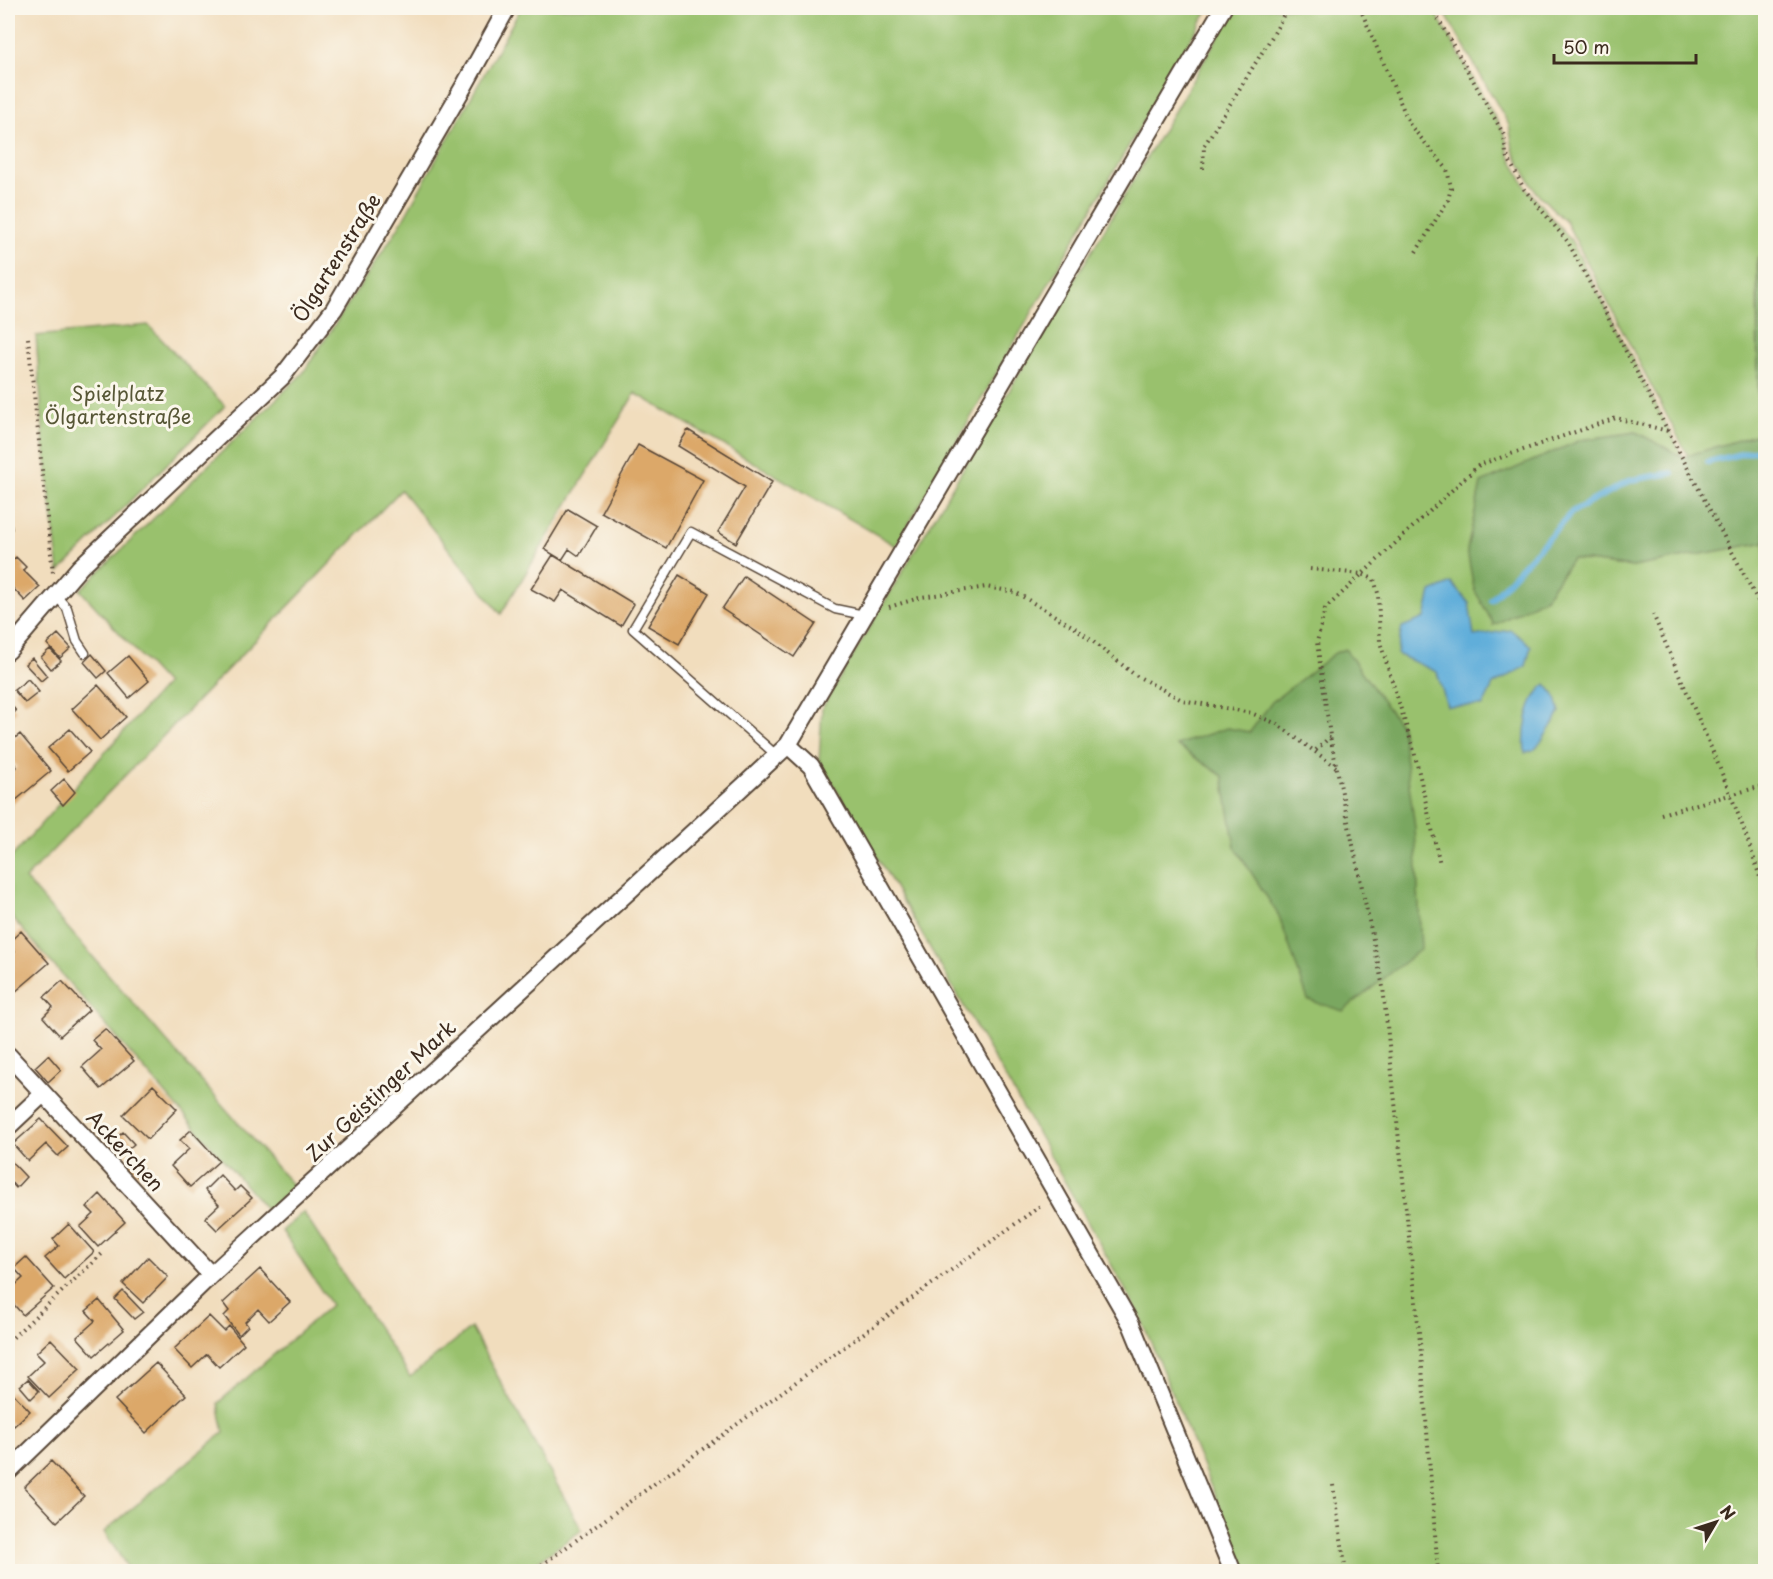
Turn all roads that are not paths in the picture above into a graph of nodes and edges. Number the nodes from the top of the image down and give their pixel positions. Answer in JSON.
{"nodes":[{"id":1,"x":507,"y":8,"type":"edge"},
{"id":2,"x":1223,"y":8,"type":"edge"},
{"id":3,"x":55,"y":594,"type":"junction"},
{"id":4,"x":864,"y":615,"type":"junction"},
{"id":5,"x":8,"y":651,"type":"edge"},
{"id":6,"x":85,"y":653,"type":"dead end"},
{"id":7,"x":781,"y":749,"type":"junction"},
{"id":8,"x":8,"y":1055,"type":"edge"},
{"id":9,"x":43,"y":1094,"type":"junction"},
{"id":10,"x":8,"y":1127,"type":"edge"},
{"id":11,"x":211,"y":1275,"type":"junction"},
{"id":12,"x":8,"y":1472,"type":"edge"},
{"id":13,"x":1233,"y":1572,"type":"edge"}],
"edges":[{"from":1,"to":3,"type":"street","name":"Ölgartenstraße"},
{"from":2,"to":4,"type":"street","name":"Zur Geistinger Mark"},
{"from":3,"to":5,"type":"street","name":"Ölgartenstraße"},
{"from":3,"to":6,"type":"lane"},
{"from":4,"to":7,"type":"street","name":"Zur Geistinger Mark"},
{"from":4,"to":7,"type":"lane"},
{"from":7,"to":11,"type":"street","name":"Zur Geistinger Mark"},
{"from":7,"to":13,"type":"street"},
{"from":8,"to":9,"type":"street","name":"Ackerchen"},
{"from":9,"to":10,"type":"street"},
{"from":9,"to":11,"type":"street","name":"Ackerchen"},
{"from":11,"to":12,"type":"street","name":"Zur Geistinger Mark"}]}
